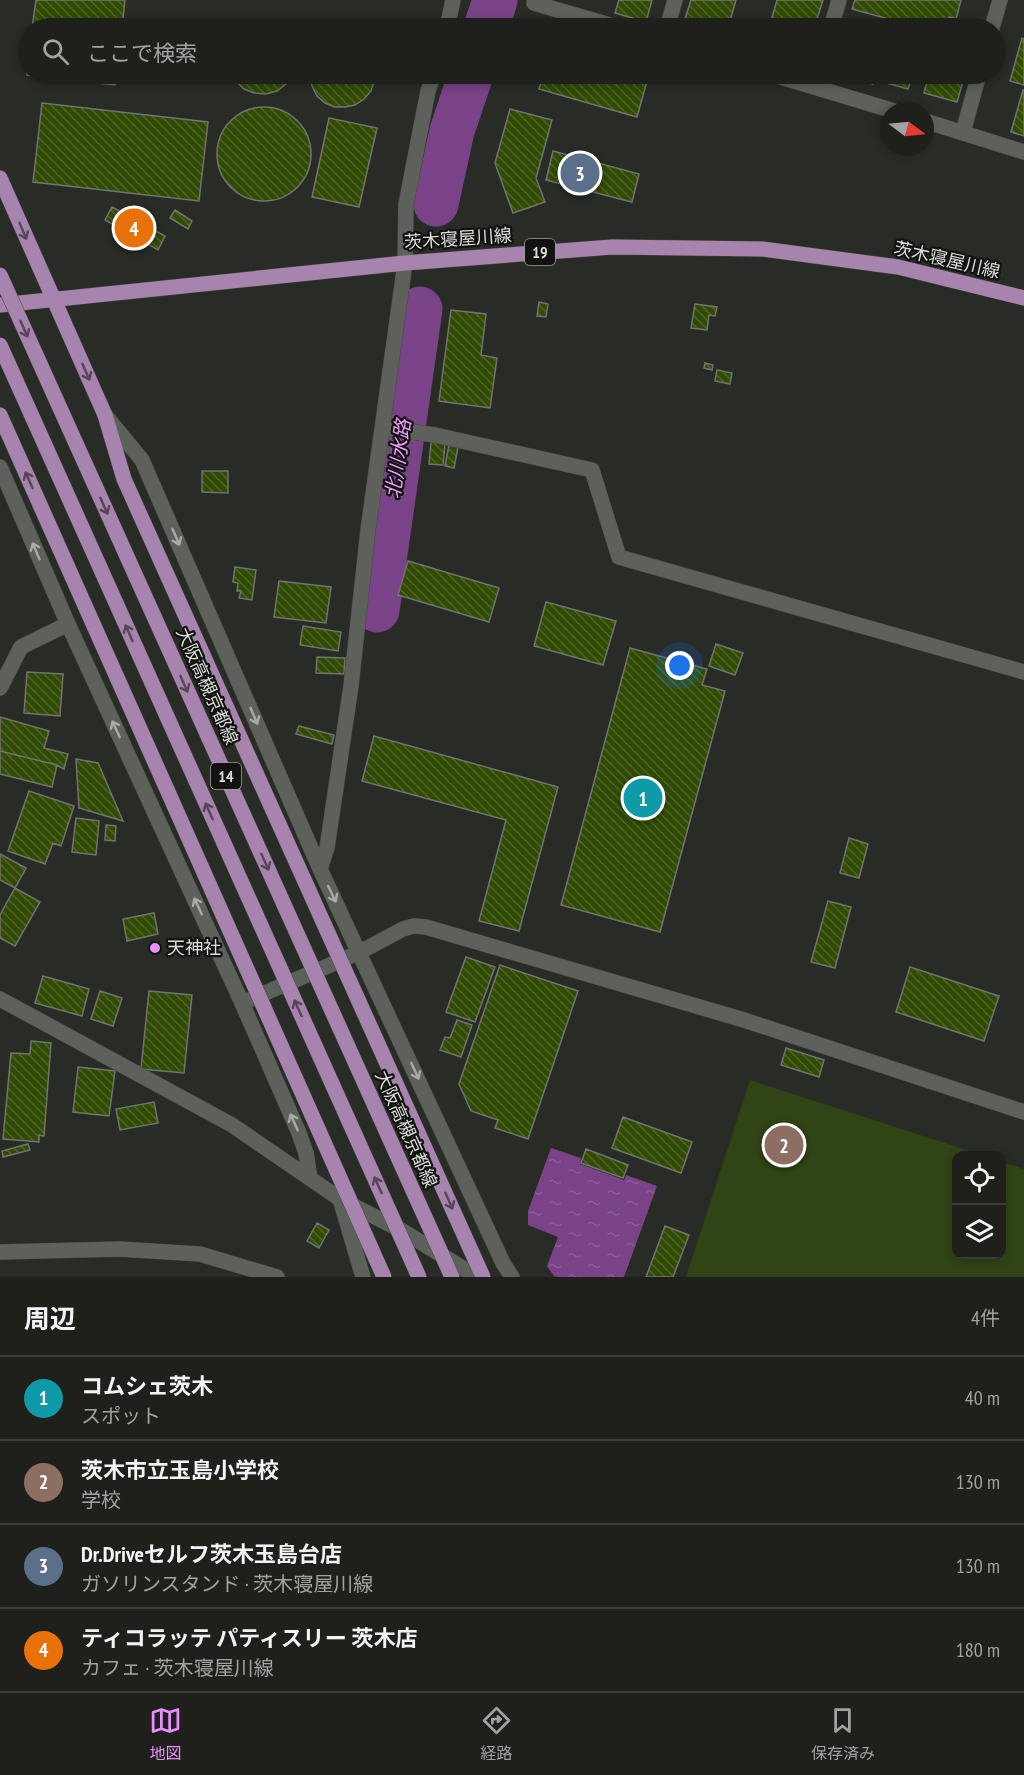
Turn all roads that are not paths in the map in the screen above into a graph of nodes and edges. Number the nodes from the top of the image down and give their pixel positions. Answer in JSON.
{"nodes":[{"id":1,"x":453,"y":0,"type":"edge"},
{"id":2,"x":535,"y":0,"type":"edge"},
{"id":3,"x":675,"y":0,"type":"edge"},
{"id":4,"x":839,"y":0,"type":"edge"},
{"id":5,"x":1000,"y":0,"type":"edge"},
{"id":6,"x":449,"y":18,"type":"edge"},
{"id":7,"x":586,"y":18,"type":"edge"},
{"id":8,"x":670,"y":18,"type":"edge"},
{"id":9,"x":834,"y":18,"type":"edge"},
{"id":10,"x":995,"y":18,"type":"edge"},
{"id":11,"x":430,"y":84,"type":"edge"},
{"id":12,"x":825,"y":84,"type":"edge"},
{"id":13,"x":976,"y":84,"type":"edge"},
{"id":14,"x":880,"y":106,"type":"edge"},
{"id":15,"x":934,"y":123,"type":"edge"},
{"id":16,"x":963,"y":132,"type":"junction"},
{"id":17,"x":1024,"y":152,"type":"edge"},
{"id":18,"x":0,"y":178,"type":"edge"},
{"id":19,"x":405,"y":263,"type":"junction"},
{"id":20,"x":0,"y":275,"type":"edge"},
{"id":21,"x":1024,"y":298,"type":"edge"},
{"id":22,"x":53,"y":300,"type":"junction"},
{"id":23,"x":0,"y":305,"type":"edge"},
{"id":24,"x":0,"y":345,"type":"edge"},
{"id":25,"x":105,"y":415,"type":"junction"},
{"id":26,"x":0,"y":416,"type":"edge"},
{"id":27,"x":388,"y":428,"type":"junction"},
{"id":28,"x":0,"y":467,"type":"edge"},
{"id":29,"x":68,"y":624,"type":"junction"},
{"id":30,"x":6,"y":662,"type":"edge"},
{"id":31,"x":1024,"y":672,"type":"edge"},
{"id":32,"x":0,"y":688,"type":"edge"},
{"id":33,"x":320,"y":869,"type":"junction"},
{"id":34,"x":360,"y":952,"type":"junction"},
{"id":35,"x":0,"y":999,"type":"edge"},
{"id":36,"x":242,"y":1003,"type":"junction"},
{"id":37,"x":1024,"y":1112,"type":"edge"},
{"id":38,"x":310,"y":1178,"type":"junction"},
{"id":39,"x":340,"y":1199,"type":"junction"},
{"id":40,"x":0,"y":1252,"type":"edge"},
{"id":41,"x":276,"y":1277,"type":"edge"},
{"id":42,"x":363,"y":1277,"type":"edge"},
{"id":43,"x":384,"y":1277,"type":"edge"},
{"id":44,"x":419,"y":1277,"type":"edge"},
{"id":45,"x":452,"y":1277,"type":"edge"},
{"id":46,"x":477,"y":1277,"type":"edge"},
{"id":47,"x":483,"y":1277,"type":"edge"},
{"id":48,"x":512,"y":1277,"type":"edge"}],
"edges":[{"from":1,"to":6,"type":"street"},
{"from":2,"to":7,"type":"street"},
{"from":3,"to":8,"type":"street"},
{"from":4,"to":9,"type":"street"},
{"from":5,"to":10,"type":"street"},
{"from":11,"to":19,"type":"street"},
{"from":12,"to":14,"type":"street"},
{"from":13,"to":16,"type":"street"},
{"from":15,"to":16,"type":"street"},
{"from":16,"to":17,"type":"street"},
{"from":18,"to":22,"type":"main road","one_way":true},
{"from":19,"to":21,"type":"main road","name":"茨木寝屋川線","number":"19"},
{"from":19,"to":22,"type":"main road","name":"茨木寝屋川線","number":"19"},
{"from":19,"to":27,"type":"street"},
{"from":20,"to":45,"type":"main road","name":"大阪高槻京都線","number":"14","one_way":true,"bridge":true},
{"from":22,"to":23,"type":"main road","name":"茨木寝屋川線","number":"19"},
{"from":22,"to":25,"type":"main road","number":"14","one_way":true},
{"from":44,"to":24,"type":"main road","number":"14","one_way":true,"bridge":true},
{"from":25,"to":33,"type":"street","one_way":true},
{"from":25,"to":47,"type":"main road","number":"14","one_way":true,"bridge":true},
{"from":43,"to":26,"type":"main road","one_way":true,"bridge":true},
{"from":27,"to":31,"type":"street"},
{"from":27,"to":33,"type":"street"},
{"from":29,"to":28,"type":"street","one_way":true},
{"from":29,"to":30,"type":"street"},
{"from":36,"to":29,"type":"street","one_way":true},
{"from":30,"to":32,"type":"street"},
{"from":33,"to":34,"type":"street","one_way":true},
{"from":34,"to":36,"type":"street"},
{"from":34,"to":37,"type":"street"},
{"from":34,"to":48,"type":"street","one_way":true},
{"from":35,"to":38,"type":"street"},
{"from":38,"to":36,"type":"street","one_way":true},
{"from":38,"to":39,"type":"street"},
{"from":39,"to":42,"type":"street"},
{"from":39,"to":46,"type":"street"},
{"from":40,"to":41,"type":"street"}]}
